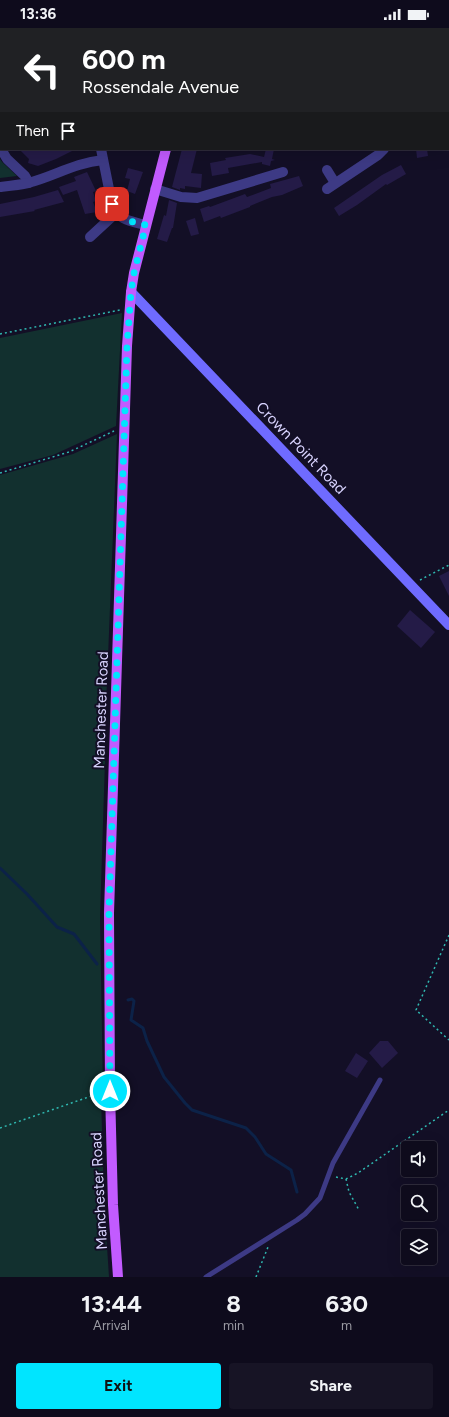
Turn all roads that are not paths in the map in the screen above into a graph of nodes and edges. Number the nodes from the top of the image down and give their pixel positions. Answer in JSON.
{"nodes":[{"id":1,"x":2,"y":150,"type":"edge"},
{"id":2,"x":101,"y":150,"type":"edge"},
{"id":3,"x":166,"y":150,"type":"edge"},
{"id":4,"x":383,"y":150,"type":"edge"},
{"id":5,"x":103,"y":160,"type":"junction"},
{"id":6,"x":327,"y":170,"type":"dead end"},
{"id":7,"x":283,"y":172,"type":"dead end"},
{"id":8,"x":29,"y":183,"type":"junction"},
{"id":9,"x":0,"y":187,"type":"edge"},
{"id":10,"x":155,"y":189,"type":"junction"},
{"id":11,"x":116,"y":213,"type":"junction"},
{"id":12,"x":146,"y":225,"type":"junction"},
{"id":13,"x":90,"y":237,"type":"dead end"},
{"id":14,"x":131,"y":292,"type":"junction"},
{"id":15,"x":449,"y":625,"type":"edge"},
{"id":16,"x":380,"y":1080,"type":"dead end"},
{"id":17,"x":118,"y":1277,"type":"edge"},
{"id":18,"x":206,"y":1277,"type":"edge"}],
"edges":[{"from":1,"to":8,"type":"street"},
{"from":2,"to":5,"type":"street"},
{"from":3,"to":10,"type":"main road","name":"Manchester Road"},
{"from":4,"to":6,"type":"street"},
{"from":5,"to":8,"type":"street"},
{"from":5,"to":11,"type":"street"},
{"from":7,"to":10,"type":"street"},
{"from":8,"to":9,"type":"street"},
{"from":10,"to":12,"type":"main road","name":"Manchester Road"},
{"from":11,"to":12,"type":"street"},
{"from":11,"to":13,"type":"street"},
{"from":12,"to":14,"type":"main road","name":"Manchester Road"},
{"from":14,"to":15,"type":"street","name":"Crown Point Road"},
{"from":14,"to":17,"type":"main road","name":"Manchester Road"},
{"from":16,"to":18,"type":"lane"}]}
